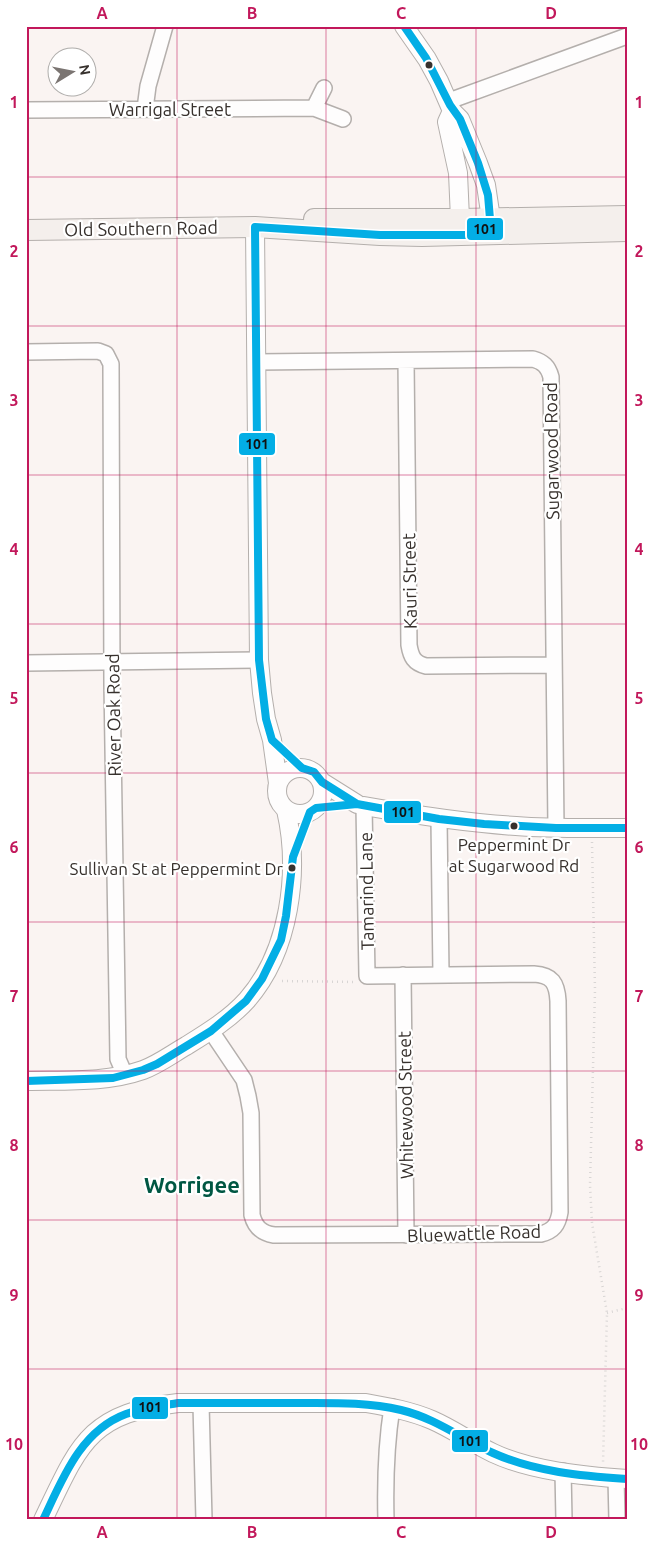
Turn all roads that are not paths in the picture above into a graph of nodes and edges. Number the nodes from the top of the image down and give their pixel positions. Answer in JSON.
{"nodes":[{"id":1,"x":165,"y":26,"type":"edge"},
{"id":2,"x":404,"y":26,"type":"edge"},
{"id":3,"x":627,"y":36,"type":"edge"},
{"id":4,"x":324,"y":88,"type":"dead end"},
{"id":5,"x":450,"y":106,"type":"junction"},
{"id":6,"x":314,"y":108,"type":"junction"},
{"id":7,"x":145,"y":109,"type":"junction"},
{"id":8,"x":26,"y":110,"type":"edge"},
{"id":9,"x":342,"y":119,"type":"dead end"},
{"id":10,"x":627,"y":216,"type":"edge"},
{"id":11,"x":460,"y":220,"type":"junction"},
{"id":12,"x":255,"y":227,"type":"junction"},
{"id":13,"x":486,"y":227,"type":"junction"},
{"id":14,"x":26,"y":230,"type":"edge"},
{"id":15,"x":627,"y":231,"type":"edge"},
{"id":16,"x":26,"y":352,"type":"edge"},
{"id":17,"x":406,"y":361,"type":"junction"},
{"id":18,"x":257,"y":362,"type":"junction"},
{"id":19,"x":260,"y":660,"type":"junction"},
{"id":20,"x":26,"y":663,"type":"edge"},
{"id":21,"x":112,"y":663,"type":"junction"},
{"id":22,"x":553,"y":665,"type":"junction"},
{"id":23,"x":272,"y":740,"type":"junction"},
{"id":24,"x":302,"y":768,"type":"junction"},
{"id":25,"x":322,"y":782,"type":"junction"},
{"id":26,"x":278,"y":783,"type":"junction"},
{"id":27,"x":360,"y":805,"type":"junction"},
{"id":28,"x":286,"y":810,"type":"junction"},
{"id":29,"x":313,"y":810,"type":"junction"},
{"id":30,"x":439,"y":819,"type":"junction"},
{"id":31,"x":556,"y":828,"type":"junction"},
{"id":32,"x":627,"y":828,"type":"edge"},
{"id":33,"x":293,"y":857,"type":"junction"},
{"id":34,"x":441,"y":975,"type":"junction"},
{"id":35,"x":367,"y":976,"type":"joint"},
{"id":36,"x":404,"y":976,"type":"junction"},
{"id":37,"x":211,"y":1031,"type":"junction"},
{"id":38,"x":125,"y":1075,"type":"junction"},
{"id":39,"x":26,"y":1081,"type":"edge"},
{"id":40,"x":406,"y":1235,"type":"junction"},
{"id":41,"x":201,"y":1404,"type":"junction"},
{"id":42,"x":392,"y":1407,"type":"junction"},
{"id":43,"x":564,"y":1471,"type":"junction"},
{"id":44,"x":615,"y":1478,"type":"edge"},
{"id":45,"x":43,"y":1520,"type":"edge"},
{"id":46,"x":204,"y":1520,"type":"edge"},
{"id":47,"x":386,"y":1520,"type":"edge"},
{"id":48,"x":564,"y":1520,"type":"edge"},
{"id":49,"x":617,"y":1520,"type":"edge"}],
"edges":[{"from":1,"to":7,"type":"street"},
{"from":2,"to":5,"type":"street"},
{"from":3,"to":5,"type":"street"},
{"from":4,"to":6,"type":"street"},
{"from":5,"to":11,"type":"street"},
{"from":5,"to":13,"type":"street"},
{"from":6,"to":7,"type":"street","name":"Warrigal Street"},
{"from":6,"to":9,"type":"street","name":"Warrigal Street"},
{"from":7,"to":8,"type":"street","name":"Warrigal Street"},
{"from":10,"to":13,"type":"main road","name":"Old Southern Road"},
{"from":11,"to":12,"type":"main road","name":"Old Southern Road"},
{"from":11,"to":13,"type":"main road","name":"Old Southern Road"},
{"from":12,"to":13,"type":"main road","name":"Old Southern Road"},
{"from":12,"to":14,"type":"main road","name":"Old Southern Road"},
{"from":12,"to":18,"type":"street"},
{"from":13,"to":15,"type":"main road","name":"Old Southern Road"},
{"from":16,"to":21,"type":"street","name":"River Oak Road"},
{"from":17,"to":18,"type":"street","name":"Sugarwood Road"},
{"from":17,"to":22,"type":"street","name":"Kauri Street"},
{"from":17,"to":22,"type":"street","name":"Sugarwood Road"},
{"from":18,"to":19,"type":"street"},
{"from":19,"to":21,"type":"street"},
{"from":19,"to":23,"type":"street"},
{"from":20,"to":21,"type":"street"},
{"from":21,"to":38,"type":"street","name":"River Oak Road"},
{"from":22,"to":31,"type":"street","name":"Sugarwood Road"},
{"from":23,"to":24,"type":"street"},
{"from":23,"to":26,"type":"street"},
{"from":24,"to":25,"type":"street"},
{"from":24,"to":26,"type":"street"},
{"from":25,"to":27,"type":"street"},
{"from":25,"to":29,"type":"street"},
{"from":26,"to":28,"type":"street"},
{"from":27,"to":29,"type":"street"},
{"from":27,"to":30,"type":"street"},
{"from":27,"to":35,"type":"street","name":"Tamarind Lane"},
{"from":28,"to":29,"type":"street"},
{"from":28,"to":33,"type":"street"},
{"from":29,"to":33,"type":"street"},
{"from":30,"to":31,"type":"street"},
{"from":30,"to":34,"type":"street"},
{"from":31,"to":32,"type":"street"},
{"from":33,"to":37,"type":"street"},
{"from":34,"to":36,"type":"street","name":"Bluewattle Road"},
{"from":34,"to":40,"type":"street","name":"Bluewattle Road"},
{"from":35,"to":36,"type":"street","name":"Bluewattle Road"},
{"from":36,"to":40,"type":"street","name":"Whitewood Street"},
{"from":37,"to":38,"type":"street"},
{"from":37,"to":40,"type":"street","name":"Bluewattle Road"},
{"from":38,"to":39,"type":"street"},
{"from":41,"to":42,"type":"street"},
{"from":41,"to":45,"type":"street"},
{"from":41,"to":46,"type":"street"},
{"from":42,"to":43,"type":"street"},
{"from":42,"to":47,"type":"street"},
{"from":43,"to":44,"type":"street"},
{"from":43,"to":48,"type":"street"},
{"from":44,"to":49,"type":"street"}]}
